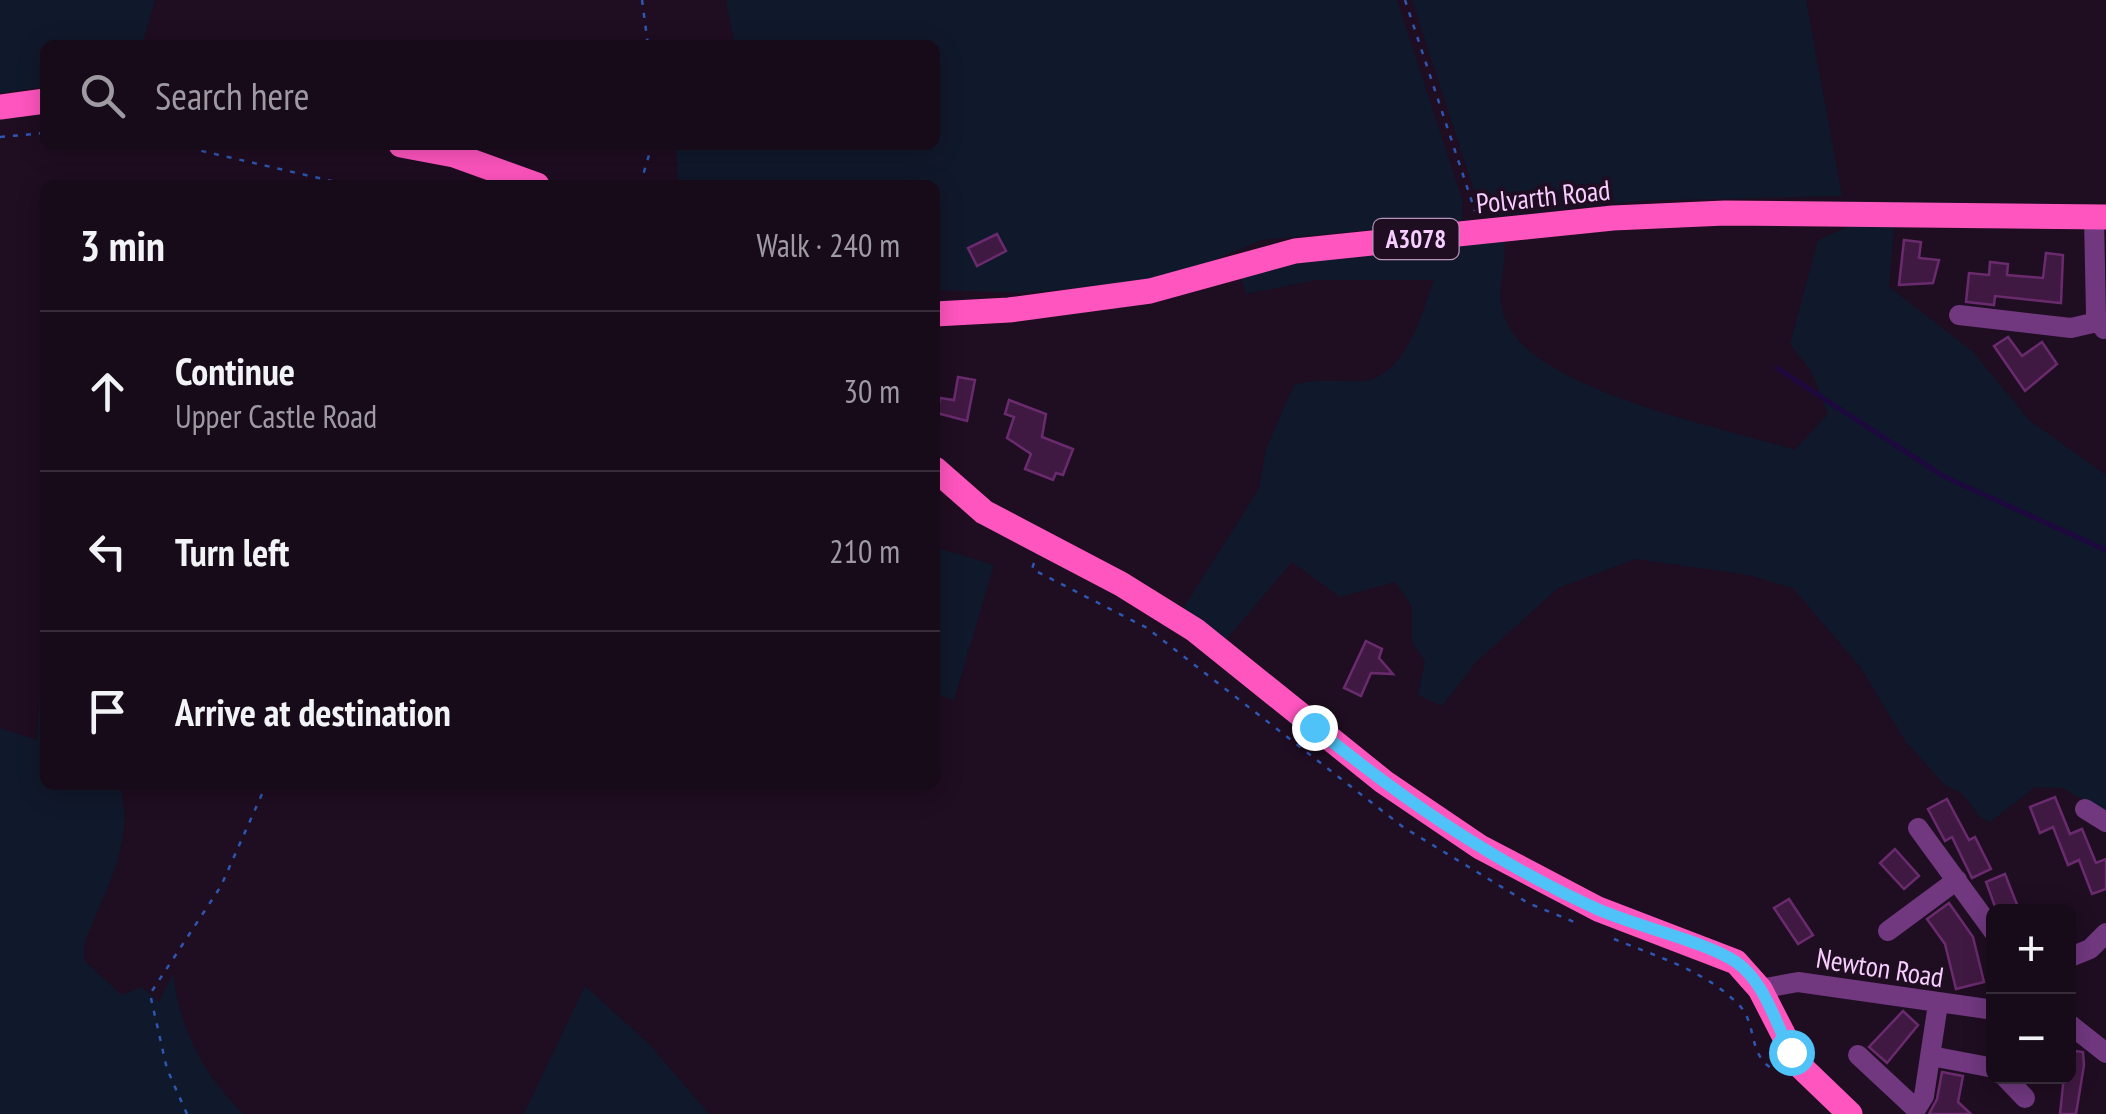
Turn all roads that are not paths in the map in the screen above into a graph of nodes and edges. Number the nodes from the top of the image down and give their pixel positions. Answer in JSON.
{"nodes":[{"id":1,"x":40,"y":102,"type":"edge"},
{"id":2,"x":0,"y":107,"type":"edge"},
{"id":3,"x":423,"y":150,"type":"edge"},
{"id":4,"x":523,"y":180,"type":"edge"},
{"id":5,"x":2100,"y":217,"type":"edge"},
{"id":6,"x":940,"y":314,"type":"edge"},
{"id":7,"x":1960,"y":315,"type":"dead end"},
{"id":8,"x":2102,"y":326,"type":"edge"},
{"id":9,"x":940,"y":473,"type":"edge"},
{"id":10,"x":2085,"y":810,"type":"dead end"},
{"id":11,"x":2106,"y":822,"type":"edge"},
{"id":12,"x":1918,"y":828,"type":"dead end"},
{"id":13,"x":1957,"y":880,"type":"junction"},
{"id":14,"x":1986,"y":921,"type":"edge"},
{"id":15,"x":1888,"y":931,"type":"dead end"},
{"id":16,"x":2106,"y":932,"type":"edge"},
{"id":17,"x":2076,"y":954,"type":"edge"},
{"id":18,"x":1760,"y":989,"type":"junction"},
{"id":19,"x":1938,"y":1004,"type":"junction"},
{"id":20,"x":1986,"y":1009,"type":"edge"},
{"id":21,"x":2076,"y":1030,"type":"edge"},
{"id":22,"x":2106,"y":1053,"type":"edge"},
{"id":23,"x":1858,"y":1055,"type":"dead end"},
{"id":24,"x":1932,"y":1056,"type":"junction"},
{"id":25,"x":1986,"y":1066,"type":"edge"},
{"id":26,"x":2012,"y":1084,"type":"edge"},
{"id":27,"x":2025,"y":1098,"type":"dead end"},
{"id":28,"x":1918,"y":1112,"type":"edge"},
{"id":29,"x":1850,"y":1114,"type":"edge"}],
"edges":[{"from":1,"to":2,"type":"main road"},
{"from":3,"to":4,"type":"main road"},
{"from":5,"to":6,"type":"main road","name":"Polvarth Road","number":"A3078"},
{"from":5,"to":8,"type":"street"},
{"from":7,"to":8,"type":"street"},
{"from":9,"to":18,"type":"main road"},
{"from":10,"to":11,"type":"street"},
{"from":12,"to":13,"type":"street"},
{"from":13,"to":14,"type":"street"},
{"from":13,"to":15,"type":"street"},
{"from":16,"to":17,"type":"street"},
{"from":18,"to":19,"type":"street","name":"Newton Road"},
{"from":18,"to":29,"type":"main road"},
{"from":19,"to":20,"type":"street","name":"Newton Road"},
{"from":19,"to":24,"type":"street"},
{"from":21,"to":22,"type":"street"},
{"from":23,"to":28,"type":"street"},
{"from":24,"to":25,"type":"street"},
{"from":24,"to":28,"type":"street"},
{"from":26,"to":27,"type":"street"}]}
